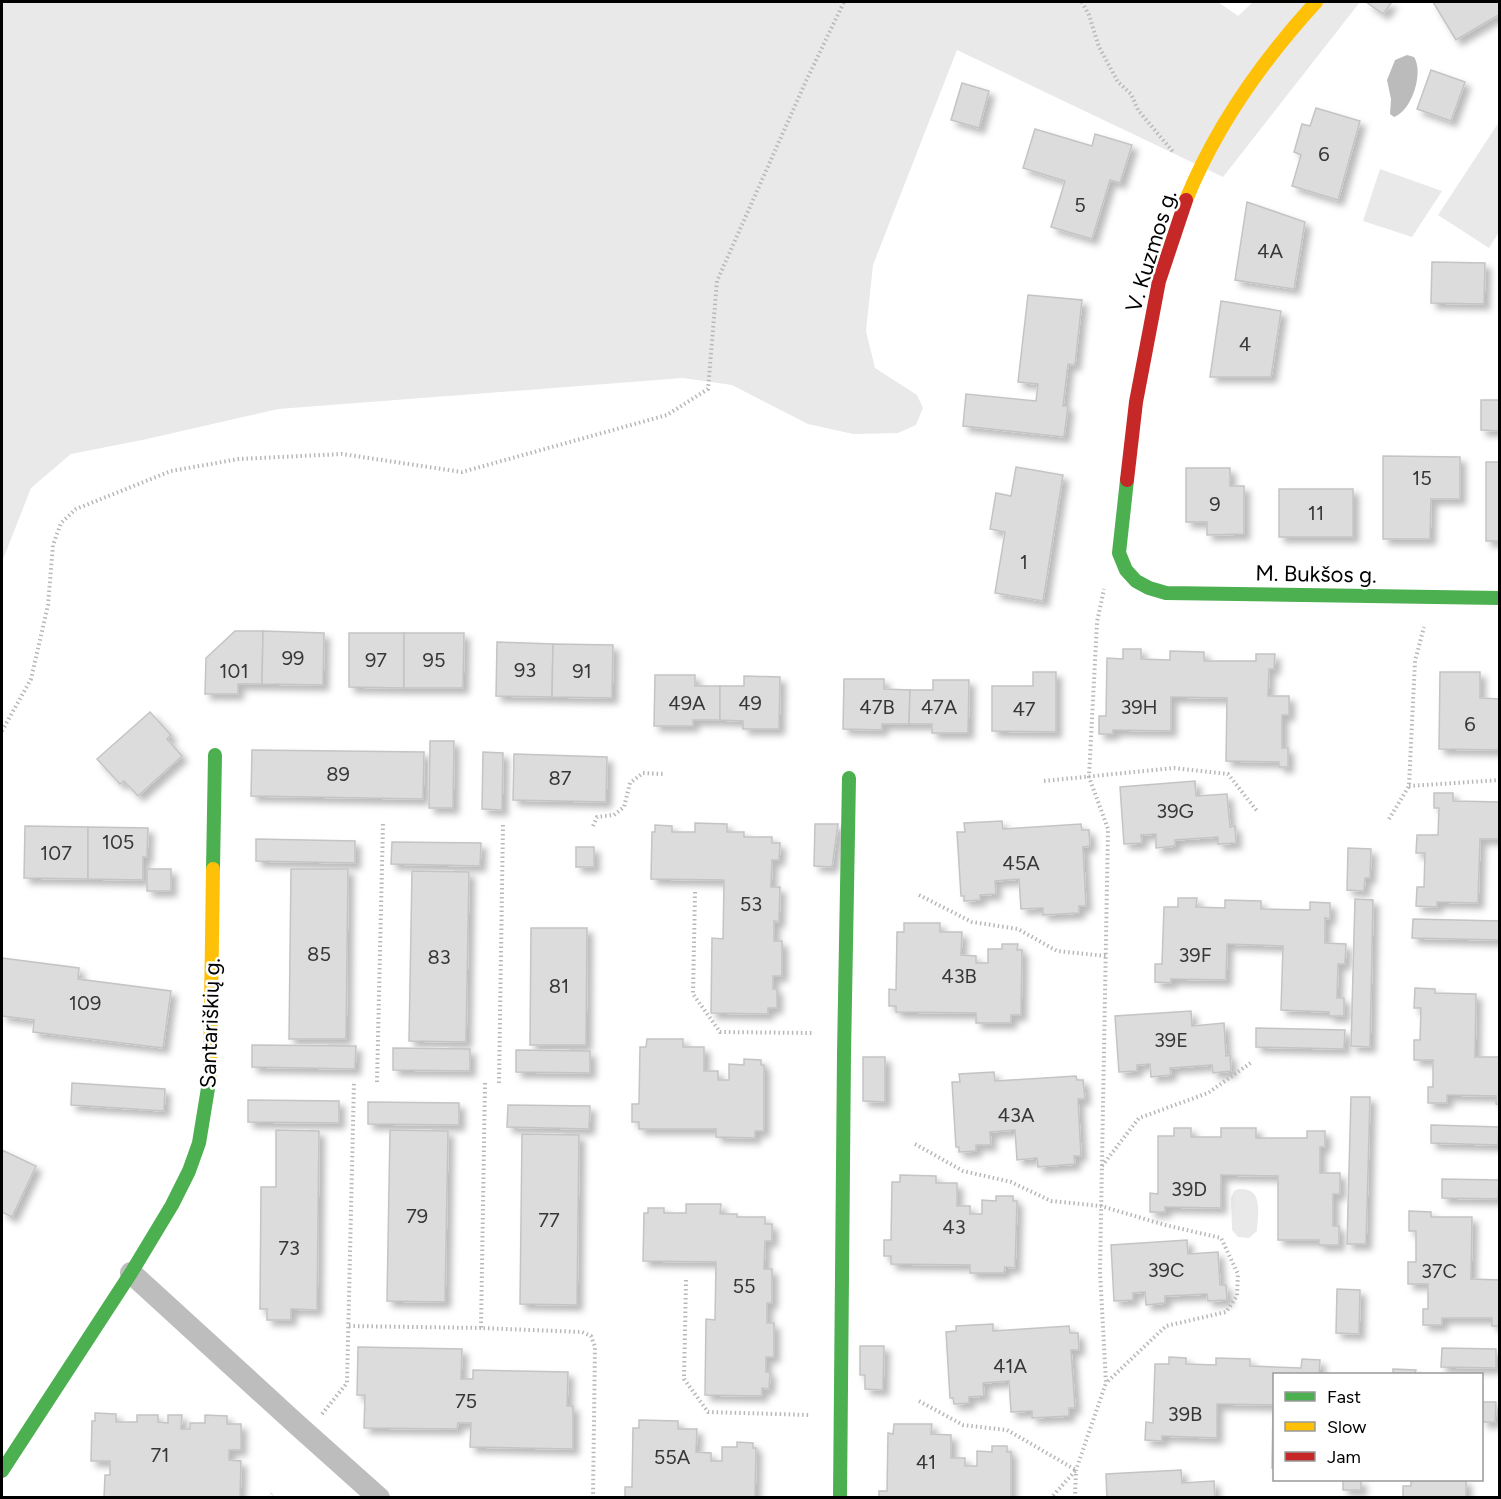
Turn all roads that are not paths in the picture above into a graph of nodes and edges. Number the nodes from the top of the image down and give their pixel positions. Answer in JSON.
{"nodes":[{"id":1,"x":1316,"y":2,"type":"edge"},
{"id":2,"x":1134,"y":580,"type":"joint"},
{"id":3,"x":1500,"y":598,"type":"edge"},
{"id":4,"x":215,"y":755,"type":"dead end"},
{"id":5,"x":849,"y":778,"type":"dead end"},
{"id":6,"x":131,"y":1273,"type":"junction"},
{"id":7,"x":2,"y":1471,"type":"edge"},
{"id":8,"x":379,"y":1497,"type":"edge"},
{"id":9,"x":840,"y":1497,"type":"edge"}],
"edges":[{"from":1,"to":2,"type":"street","name":"V. Kuzmos g."},
{"from":2,"to":3,"type":"street","name":"M. Bukšos g."},
{"from":4,"to":6,"type":"street","name":"Santariškių g."},
{"from":5,"to":9,"type":"street"},
{"from":6,"to":7,"type":"street","name":"Santariškių g."},
{"from":6,"to":8,"type":"street"}]}
